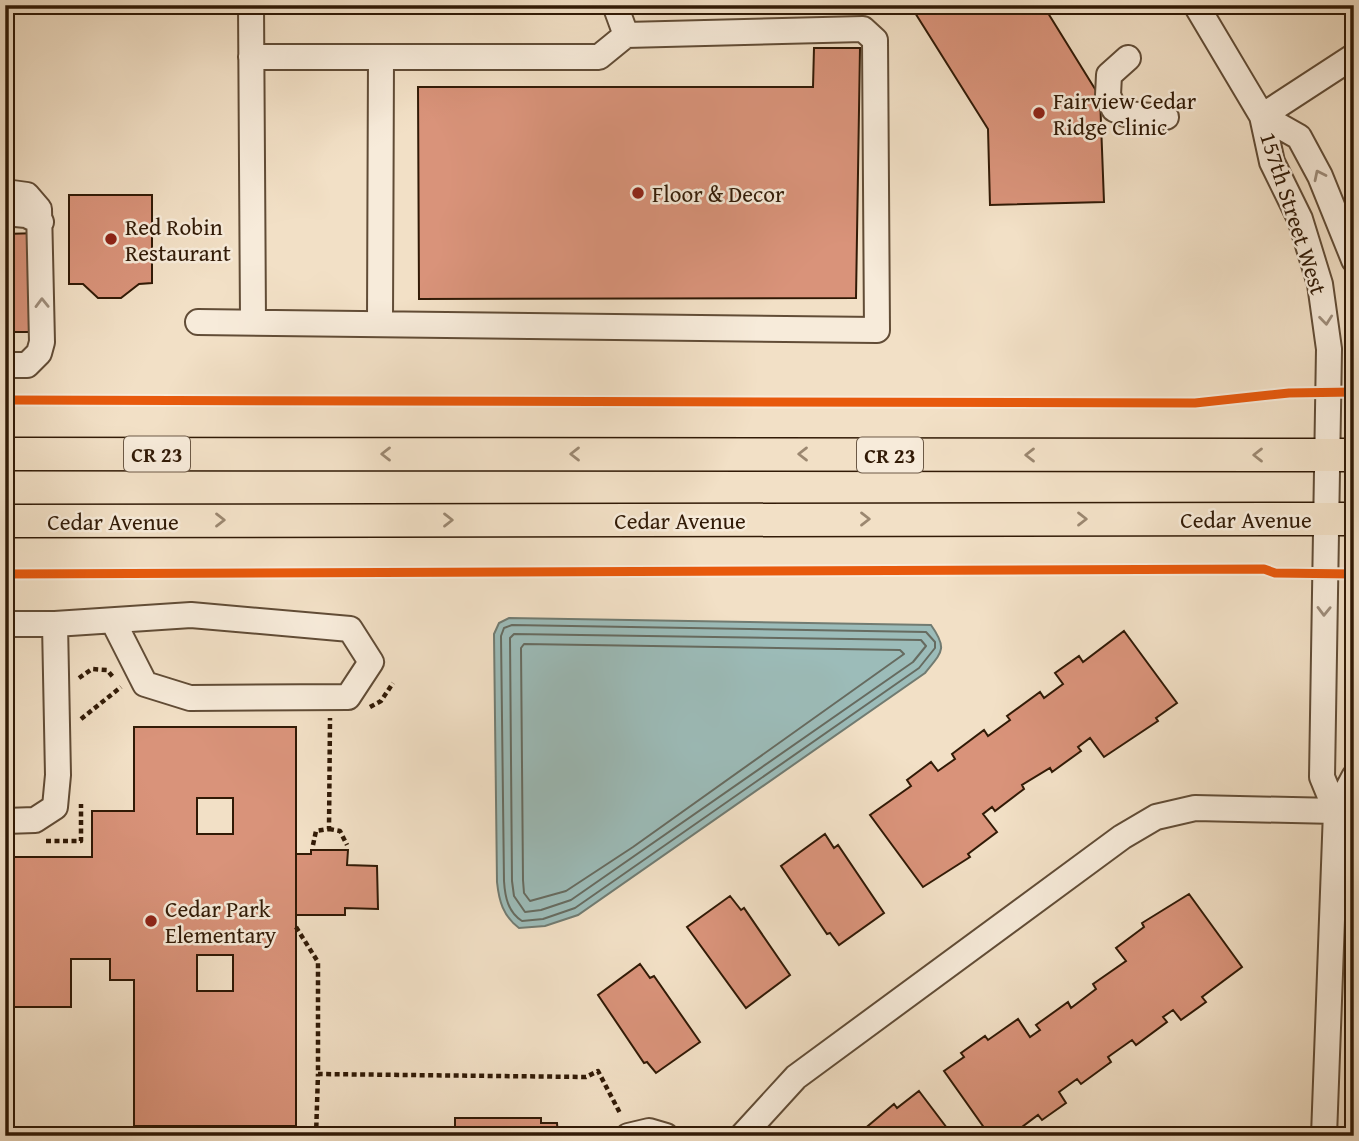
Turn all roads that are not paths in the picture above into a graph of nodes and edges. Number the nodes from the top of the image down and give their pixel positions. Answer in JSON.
{"nodes":[{"id":1,"x":251,"y":5,"type":"edge"},
{"id":2,"x":615,"y":5,"type":"edge"},
{"id":3,"x":1196,"y":5,"type":"edge"},
{"id":4,"x":626,"y":36,"type":"junction"},
{"id":5,"x":1354,"y":56,"type":"edge"},
{"id":6,"x":251,"y":57,"type":"junction"},
{"id":7,"x":382,"y":57,"type":"junction"},
{"id":8,"x":1128,"y":58,"type":"dead end"},
{"id":9,"x":1262,"y":116,"type":"junction"},
{"id":10,"x":1166,"y":117,"type":"dead end"},
{"id":11,"x":5,"y":192,"type":"edge"},
{"id":12,"x":5,"y":213,"type":"edge"},
{"id":13,"x":41,"y":222,"type":"junction"},
{"id":14,"x":1354,"y":261,"type":"edge"},
{"id":15,"x":253,"y":320,"type":"junction"},
{"id":16,"x":198,"y":322,"type":"dead end"},
{"id":17,"x":380,"y":322,"type":"junction"},
{"id":18,"x":16,"y":365,"type":"edge"},
{"id":19,"x":5,"y":454,"type":"edge"},
{"id":20,"x":87,"y":454,"type":"junction"},
{"id":21,"x":1340,"y":455,"type":"edge"},
{"id":22,"x":5,"y":466,"type":"edge"},
{"id":23,"x":1339,"y":519,"type":"edge"},
{"id":24,"x":5,"y":521,"type":"edge"},
{"id":25,"x":113,"y":621,"type":"junction"},
{"id":26,"x":5,"y":624,"type":"edge"},
{"id":27,"x":55,"y":624,"type":"junction"},
{"id":28,"x":1354,"y":776,"type":"edge"},
{"id":29,"x":1336,"y":811,"type":"junction"},
{"id":30,"x":5,"y":821,"type":"edge"},
{"id":31,"x":629,"y":1135,"type":"edge"},
{"id":32,"x":666,"y":1136,"type":"edge"},
{"id":33,"x":742,"y":1136,"type":"edge"},
{"id":34,"x":1324,"y":1136,"type":"edge"}],
"edges":[{"from":1,"to":6,"type":"street"},
{"from":2,"to":4,"type":"street"},
{"from":3,"to":9,"type":"street","name":"157th Street West"},
{"from":4,"to":7,"type":"street"},
{"from":4,"to":17,"type":"street"},
{"from":5,"to":9,"type":"street"},
{"from":6,"to":7,"type":"street"},
{"from":6,"to":15,"type":"street"},
{"from":7,"to":17,"type":"street"},
{"from":8,"to":10,"type":"street"},
{"from":14,"to":9,"type":"street","name":"157th Street West","one_way":true},
{"from":9,"to":21,"type":"street","name":"157th Street West","one_way":true},
{"from":11,"to":13,"type":"street"},
{"from":12,"to":13,"type":"street"},
{"from":18,"to":13,"type":"street","one_way":true},
{"from":15,"to":16,"type":"street"},
{"from":15,"to":17,"type":"street"},
{"from":19,"to":20,"type":"main road","number":"CR 23"},
{"from":21,"to":20,"type":"main road","number":"CR 23","one_way":true},
{"from":20,"to":22,"type":"main road"},
{"from":21,"to":23,"type":"street","name":"157th Street West"},
{"from":24,"to":23,"type":"main road","name":"Cedar Avenue","one_way":true},
{"from":23,"to":29,"type":"street","name":"157th Street West","one_way":true},
{"from":25,"to":25,"type":"street"},
{"from":25,"to":27,"type":"street"},
{"from":26,"to":27,"type":"street"},
{"from":27,"to":30,"type":"street"},
{"from":28,"to":29,"type":"street","name":"157th Street West"},
{"from":29,"to":33,"type":"street"},
{"from":29,"to":34,"type":"street","name":"157th Street West"},
{"from":31,"to":32,"type":"street"}]}
